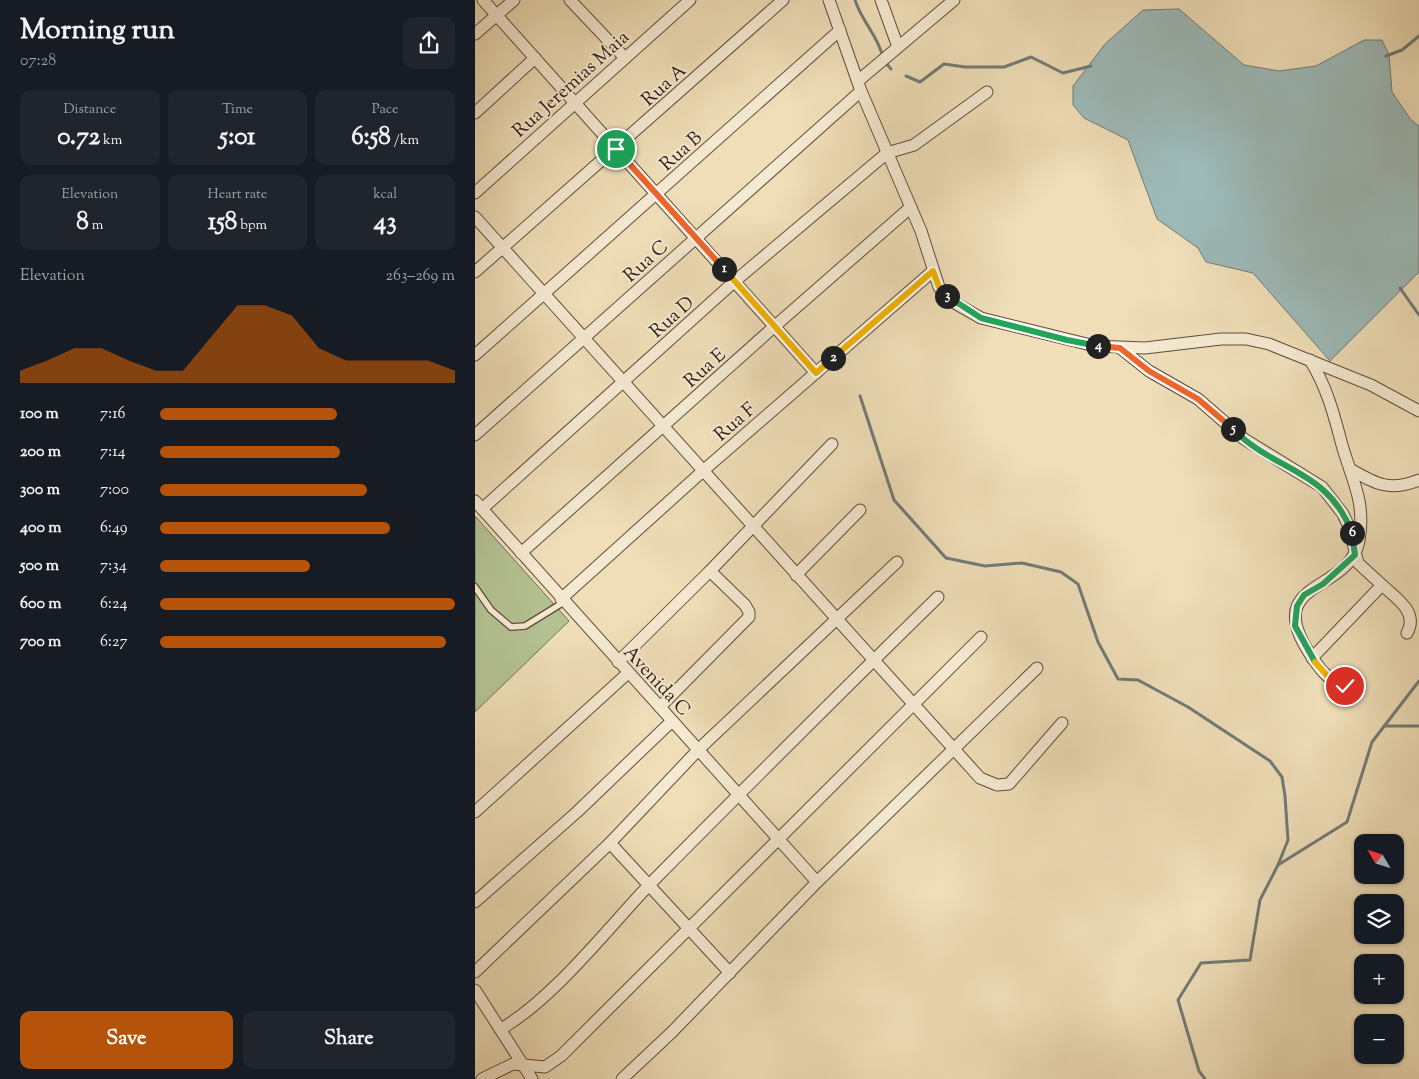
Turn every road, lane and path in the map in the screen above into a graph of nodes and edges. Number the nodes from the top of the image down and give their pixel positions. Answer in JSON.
{"nodes":[{"id":1,"x":483,"y":0,"type":"edge"},
{"id":2,"x":514,"y":0,"type":"edge"},
{"id":3,"x":570,"y":0,"type":"edge"},
{"id":4,"x":689,"y":0,"type":"edge"},
{"id":5,"x":783,"y":0,"type":"edge"},
{"id":6,"x":829,"y":0,"type":"edge"},
{"id":7,"x":881,"y":0,"type":"edge"},
{"id":8,"x":954,"y":0,"type":"edge"},
{"id":9,"x":497,"y":15,"type":"junction"},
{"id":10,"x":839,"y":30,"type":"junction"},
{"id":11,"x":475,"y":34,"type":"edge"},
{"id":12,"x":898,"y":48,"type":"junction"},
{"id":13,"x":535,"y":58,"type":"junction"},
{"id":14,"x":625,"y":58,"type":"junction"},
{"id":15,"x":859,"y":86,"type":"junction"},
{"id":16,"x":987,"y":92,"type":"dead end"},
{"id":17,"x":576,"y":102,"type":"junction"},
{"id":18,"x":475,"y":113,"type":"edge"},
{"id":19,"x":616,"y":149,"type":"junction"},
{"id":20,"x":887,"y":153,"type":"junction"},
{"id":21,"x":475,"y":193,"type":"edge"},
{"id":22,"x":656,"y":194,"type":"junction"},
{"id":23,"x":911,"y":207,"type":"junction"},
{"id":24,"x":475,"y":217,"type":"edge"},
{"id":25,"x":696,"y":238,"type":"junction"},
{"id":26,"x":503,"y":247,"type":"junction"},
{"id":27,"x":933,"y":271,"type":"junction"},
{"id":28,"x":475,"y":272,"type":"edge"},
{"id":29,"x":735,"y":282,"type":"junction"},
{"id":30,"x":544,"y":292,"type":"junction"},
{"id":31,"x":775,"y":326,"type":"junction"},
{"id":32,"x":585,"y":337,"type":"junction"},
{"id":33,"x":1120,"y":348,"type":"junction"},
{"id":34,"x":475,"y":355,"type":"edge"},
{"id":35,"x":1311,"y":360,"type":"junction"},
{"id":36,"x":816,"y":373,"type":"junction"},
{"id":37,"x":624,"y":381,"type":"junction"},
{"id":38,"x":1419,"y":411,"type":"edge"},
{"id":39,"x":665,"y":426,"type":"junction"},
{"id":40,"x":475,"y":435,"type":"edge"},
{"id":41,"x":832,"y":444,"type":"dead end"},
{"id":42,"x":1351,"y":469,"type":"junction"},
{"id":43,"x":704,"y":470,"type":"junction"},
{"id":44,"x":1419,"y":480,"type":"edge"},
{"id":45,"x":478,"y":505,"type":"edge"},
{"id":46,"x":860,"y":510,"type":"dead end"},
{"id":47,"x":753,"y":526,"type":"junction"},
{"id":48,"x":521,"y":553,"type":"junction"},
{"id":49,"x":1355,"y":555,"type":"junction"},
{"id":50,"x":897,"y":562,"type":"dead end"},
{"id":51,"x":710,"y":571,"type":"junction"},
{"id":52,"x":796,"y":575,"type":"junction"},
{"id":53,"x":1382,"y":585,"type":"junction"},
{"id":54,"x":475,"y":587,"type":"edge"},
{"id":55,"x":938,"y":597,"type":"dead end"},
{"id":56,"x":563,"y":601,"type":"junction"},
{"id":57,"x":836,"y":619,"type":"junction"},
{"id":58,"x":1407,"y":633,"type":"dead end"},
{"id":59,"x":981,"y":637,"type":"dead end"},
{"id":60,"x":1312,"y":658,"type":"junction"},
{"id":61,"x":873,"y":660,"type":"junction"},
{"id":62,"x":618,"y":662,"type":"junction"},
{"id":63,"x":1037,"y":668,"type":"dead end"},
{"id":64,"x":628,"y":673,"type":"junction"},
{"id":65,"x":1345,"y":686,"type":"dead end"},
{"id":66,"x":913,"y":704,"type":"junction"},
{"id":67,"x":660,"y":707,"type":"junction"},
{"id":68,"x":672,"y":721,"type":"junction"},
{"id":69,"x":1062,"y":723,"type":"dead end"},
{"id":70,"x":699,"y":750,"type":"junction"},
{"id":71,"x":953,"y":750,"type":"junction"},
{"id":72,"x":740,"y":795,"type":"junction"},
{"id":73,"x":475,"y":812,"type":"edge"},
{"id":74,"x":778,"y":838,"type":"junction"},
{"id":75,"x":609,"y":843,"type":"junction"},
{"id":76,"x":817,"y":882,"type":"junction"},
{"id":77,"x":650,"y":885,"type":"junction"},
{"id":78,"x":475,"y":902,"type":"edge"},
{"id":79,"x":690,"y":928,"type":"junction"},
{"id":80,"x":475,"y":972,"type":"edge"},
{"id":81,"x":730,"y":973,"type":"junction"},
{"id":82,"x":475,"y":990,"type":"edge"},
{"id":83,"x":501,"y":1029,"type":"junction"},
{"id":84,"x":521,"y":1064,"type":"junction"},
{"id":85,"x":482,"y":1079,"type":"edge"},
{"id":86,"x":532,"y":1079,"type":"edge"},
{"id":87,"x":622,"y":1079,"type":"edge"}],
"edges":[{"from":1,"to":9,"type":"street"},
{"from":2,"to":9,"type":"street"},
{"from":3,"to":14,"type":"street"},
{"from":4,"to":14,"type":"street","name":"Rua Jeremias Maia"},
{"from":5,"to":19,"type":"street","name":"Rua A"},
{"from":6,"to":10,"type":"street"},
{"from":7,"to":12,"type":"street"},
{"from":8,"to":12,"type":"street","name":"Rua C"},
{"from":9,"to":11,"type":"street"},
{"from":9,"to":13,"type":"street"},
{"from":10,"to":15,"type":"street"},
{"from":10,"to":22,"type":"street","name":"Rua B"},
{"from":12,"to":15,"type":"street","name":"Rua C"},
{"from":13,"to":17,"type":"street"},
{"from":13,"to":18,"type":"street"},
{"from":14,"to":17,"type":"street","name":"Rua Jeremias Maia"},
{"from":15,"to":20,"type":"street"},
{"from":15,"to":25,"type":"street","name":"Rua C"},
{"from":16,"to":20,"type":"street"},
{"from":17,"to":19,"type":"street"},
{"from":17,"to":21,"type":"street","name":"Rua Jeremias Maia"},
{"from":19,"to":22,"type":"street"},
{"from":19,"to":26,"type":"street","name":"Rua A"},
{"from":20,"to":23,"type":"street"},
{"from":20,"to":29,"type":"street","name":"Rua D"},
{"from":22,"to":25,"type":"street"},
{"from":22,"to":30,"type":"street","name":"Rua B"},
{"from":23,"to":27,"type":"street"},
{"from":23,"to":31,"type":"street","name":"Rua E"},
{"from":24,"to":26,"type":"street"},
{"from":25,"to":29,"type":"street"},
{"from":25,"to":32,"type":"street","name":"Rua C"},
{"from":26,"to":28,"type":"street","name":"Rua A"},
{"from":26,"to":30,"type":"street"},
{"from":27,"to":33,"type":"street"},
{"from":27,"to":36,"type":"street","name":"Rua F"},
{"from":29,"to":31,"type":"street"},
{"from":29,"to":37,"type":"street","name":"Rua D"},
{"from":30,"to":32,"type":"street"},
{"from":30,"to":34,"type":"street","name":"Rua B"},
{"from":31,"to":36,"type":"street"},
{"from":31,"to":39,"type":"street","name":"Rua E"},
{"from":32,"to":37,"type":"street"},
{"from":32,"to":40,"type":"street","name":"Rua C"},
{"from":33,"to":35,"type":"street"},
{"from":33,"to":49,"type":"street"},
{"from":35,"to":38,"type":"street"},
{"from":35,"to":42,"type":"street"},
{"from":36,"to":43,"type":"street","name":"Rua F"},
{"from":37,"to":39,"type":"street"},
{"from":37,"to":45,"type":"street","name":"Rua D"},
{"from":39,"to":43,"type":"street"},
{"from":39,"to":48,"type":"street","name":"Rua E"},
{"from":41,"to":47,"type":"street"},
{"from":42,"to":44,"type":"street"},
{"from":42,"to":49,"type":"street"},
{"from":43,"to":47,"type":"street"},
{"from":43,"to":56,"type":"street","name":"Rua F"},
{"from":45,"to":48,"type":"street","name":"Avenida C"},
{"from":46,"to":52,"type":"street"},
{"from":47,"to":51,"type":"street"},
{"from":47,"to":52,"type":"street"},
{"from":48,"to":56,"type":"street","name":"Avenida C"},
{"from":49,"to":53,"type":"street"},
{"from":49,"to":60,"type":"street"},
{"from":50,"to":57,"type":"street"},
{"from":51,"to":62,"type":"street"},
{"from":51,"to":67,"type":"street"},
{"from":52,"to":57,"type":"street"},
{"from":53,"to":58,"type":"street"},
{"from":53,"to":60,"type":"street"},
{"from":54,"to":56,"type":"lane"},
{"from":55,"to":61,"type":"street"},
{"from":56,"to":62,"type":"street","name":"Avenida C"},
{"from":57,"to":61,"type":"street"},
{"from":57,"to":70,"type":"street"},
{"from":59,"to":66,"type":"street"},
{"from":60,"to":65,"type":"street"},
{"from":61,"to":66,"type":"street"},
{"from":61,"to":72,"type":"street"},
{"from":62,"to":64,"type":"street","name":"Avenida C"},
{"from":63,"to":71,"type":"street"},
{"from":64,"to":67,"type":"street","name":"Avenida C"},
{"from":64,"to":73,"type":"street"},
{"from":66,"to":71,"type":"street"},
{"from":66,"to":74,"type":"street"},
{"from":67,"to":68,"type":"street","name":"Avenida C"},
{"from":68,"to":70,"type":"street","name":"Avenida C"},
{"from":68,"to":78,"type":"street"},
{"from":69,"to":71,"type":"street"},
{"from":70,"to":72,"type":"street","name":"Avenida C"},
{"from":70,"to":75,"type":"street"},
{"from":71,"to":76,"type":"street"},
{"from":72,"to":74,"type":"street","name":"Avenida C"},
{"from":72,"to":77,"type":"street"},
{"from":74,"to":76,"type":"street","name":"Avenida C"},
{"from":74,"to":79,"type":"street"},
{"from":75,"to":77,"type":"street"},
{"from":75,"to":80,"type":"street"},
{"from":76,"to":81,"type":"street"},
{"from":77,"to":79,"type":"street"},
{"from":77,"to":83,"type":"street"},
{"from":79,"to":81,"type":"street"},
{"from":79,"to":84,"type":"street"},
{"from":81,"to":87,"type":"street"},
{"from":82,"to":83,"type":"street"},
{"from":83,"to":84,"type":"street"},
{"from":84,"to":85,"type":"street"},
{"from":84,"to":86,"type":"street"}]}
